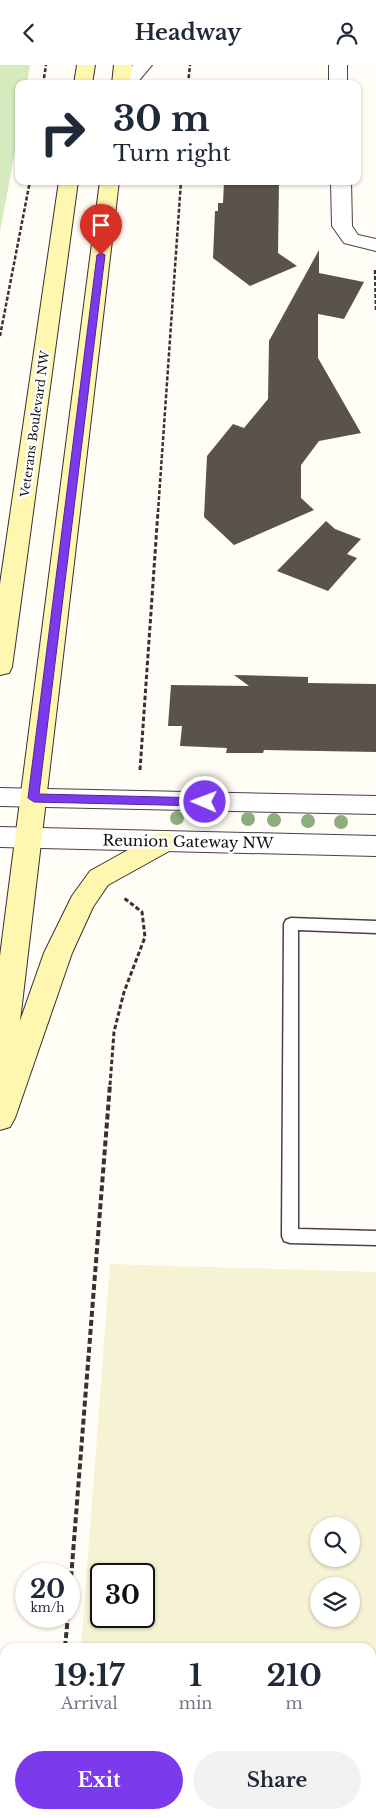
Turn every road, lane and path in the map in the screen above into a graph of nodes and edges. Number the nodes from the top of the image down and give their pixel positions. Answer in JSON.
{"nodes":[{"id":1,"x":46,"y":65,"type":"edge"},
{"id":2,"x":86,"y":65,"type":"edge"},
{"id":3,"x":123,"y":65,"type":"edge"},
{"id":4,"x":143,"y":65,"type":"edge"},
{"id":5,"x":190,"y":65,"type":"edge"},
{"id":6,"x":338,"y":65,"type":"edge"},
{"id":7,"x":44,"y":80,"type":"edge"},
{"id":8,"x":84,"y":80,"type":"edge"},
{"id":9,"x":121,"y":80,"type":"edge"},
{"id":10,"x":130,"y":80,"type":"edge"},
{"id":11,"x":188,"y":80,"type":"edge"},
{"id":12,"x":338,"y":80,"type":"edge"},
{"id":13,"x":29,"y":185,"type":"edge"},
{"id":14,"x":69,"y":185,"type":"edge"},
{"id":15,"x":110,"y":185,"type":"edge"},
{"id":16,"x":181,"y":185,"type":"edge"},
{"id":17,"x":341,"y":185,"type":"edge"},
{"id":18,"x":375,"y":245,"type":"edge"},
{"id":19,"x":376,"y":310,"type":"edge"},
{"id":20,"x":0,"y":336,"type":"edge"},
{"id":21,"x":0,"y":667,"type":"edge"},
{"id":22,"x":140,"y":770,"type":"dead end"},
{"id":23,"x":0,"y":797,"type":"edge"},
{"id":24,"x":34,"y":798,"type":"junction"},
{"id":25,"x":376,"y":805,"type":"edge"},
{"id":26,"x":0,"y":837,"type":"edge"},
{"id":27,"x":29,"y":838,"type":"junction"},
{"id":28,"x":164,"y":842,"type":"junction"},
{"id":29,"x":376,"y":846,"type":"edge"},
{"id":30,"x":120,"y":895,"type":"dead end"},
{"id":31,"x":376,"y":927,"type":"edge"},
{"id":32,"x":0,"y":1068,"type":"edge"},
{"id":33,"x":0,"y":1118,"type":"edge"},
{"id":34,"x":376,"y":1238,"type":"edge"},
{"id":35,"x":72,"y":1563,"type":"edge"},
{"id":36,"x":67,"y":1628,"type":"edge"},
{"id":37,"x":65,"y":1643,"type":"edge"}],
"edges":[{"from":1,"to":7,"type":"path"},
{"from":2,"to":8,"type":"main road"},
{"from":3,"to":9,"type":"main road"},
{"from":4,"to":10,"type":"street"},
{"from":5,"to":11,"type":"path"},
{"from":6,"to":12,"type":"street"},
{"from":13,"to":20,"type":"path"},
{"from":14,"to":21,"type":"main road","name":"Veterans Boulevard NW"},
{"from":15,"to":24,"type":"main road"},
{"from":16,"to":22,"type":"path"},
{"from":17,"to":18,"type":"street"},
{"from":18,"to":19,"type":"path"},
{"from":23,"to":24,"type":"street"},
{"from":24,"to":25,"type":"street"},
{"from":24,"to":27,"type":"main road"},
{"from":26,"to":27,"type":"street","name":"Reunion Gateway NW"},
{"from":27,"to":28,"type":"street","name":"Reunion Gateway NW"},
{"from":27,"to":32,"type":"main road"},
{"from":28,"to":29,"type":"street","name":"Reunion Gateway NW"},
{"from":28,"to":33,"type":"main road"},
{"from":30,"to":35,"type":"path"},
{"from":31,"to":34,"type":"lane"},
{"from":36,"to":37,"type":"path"}]}
